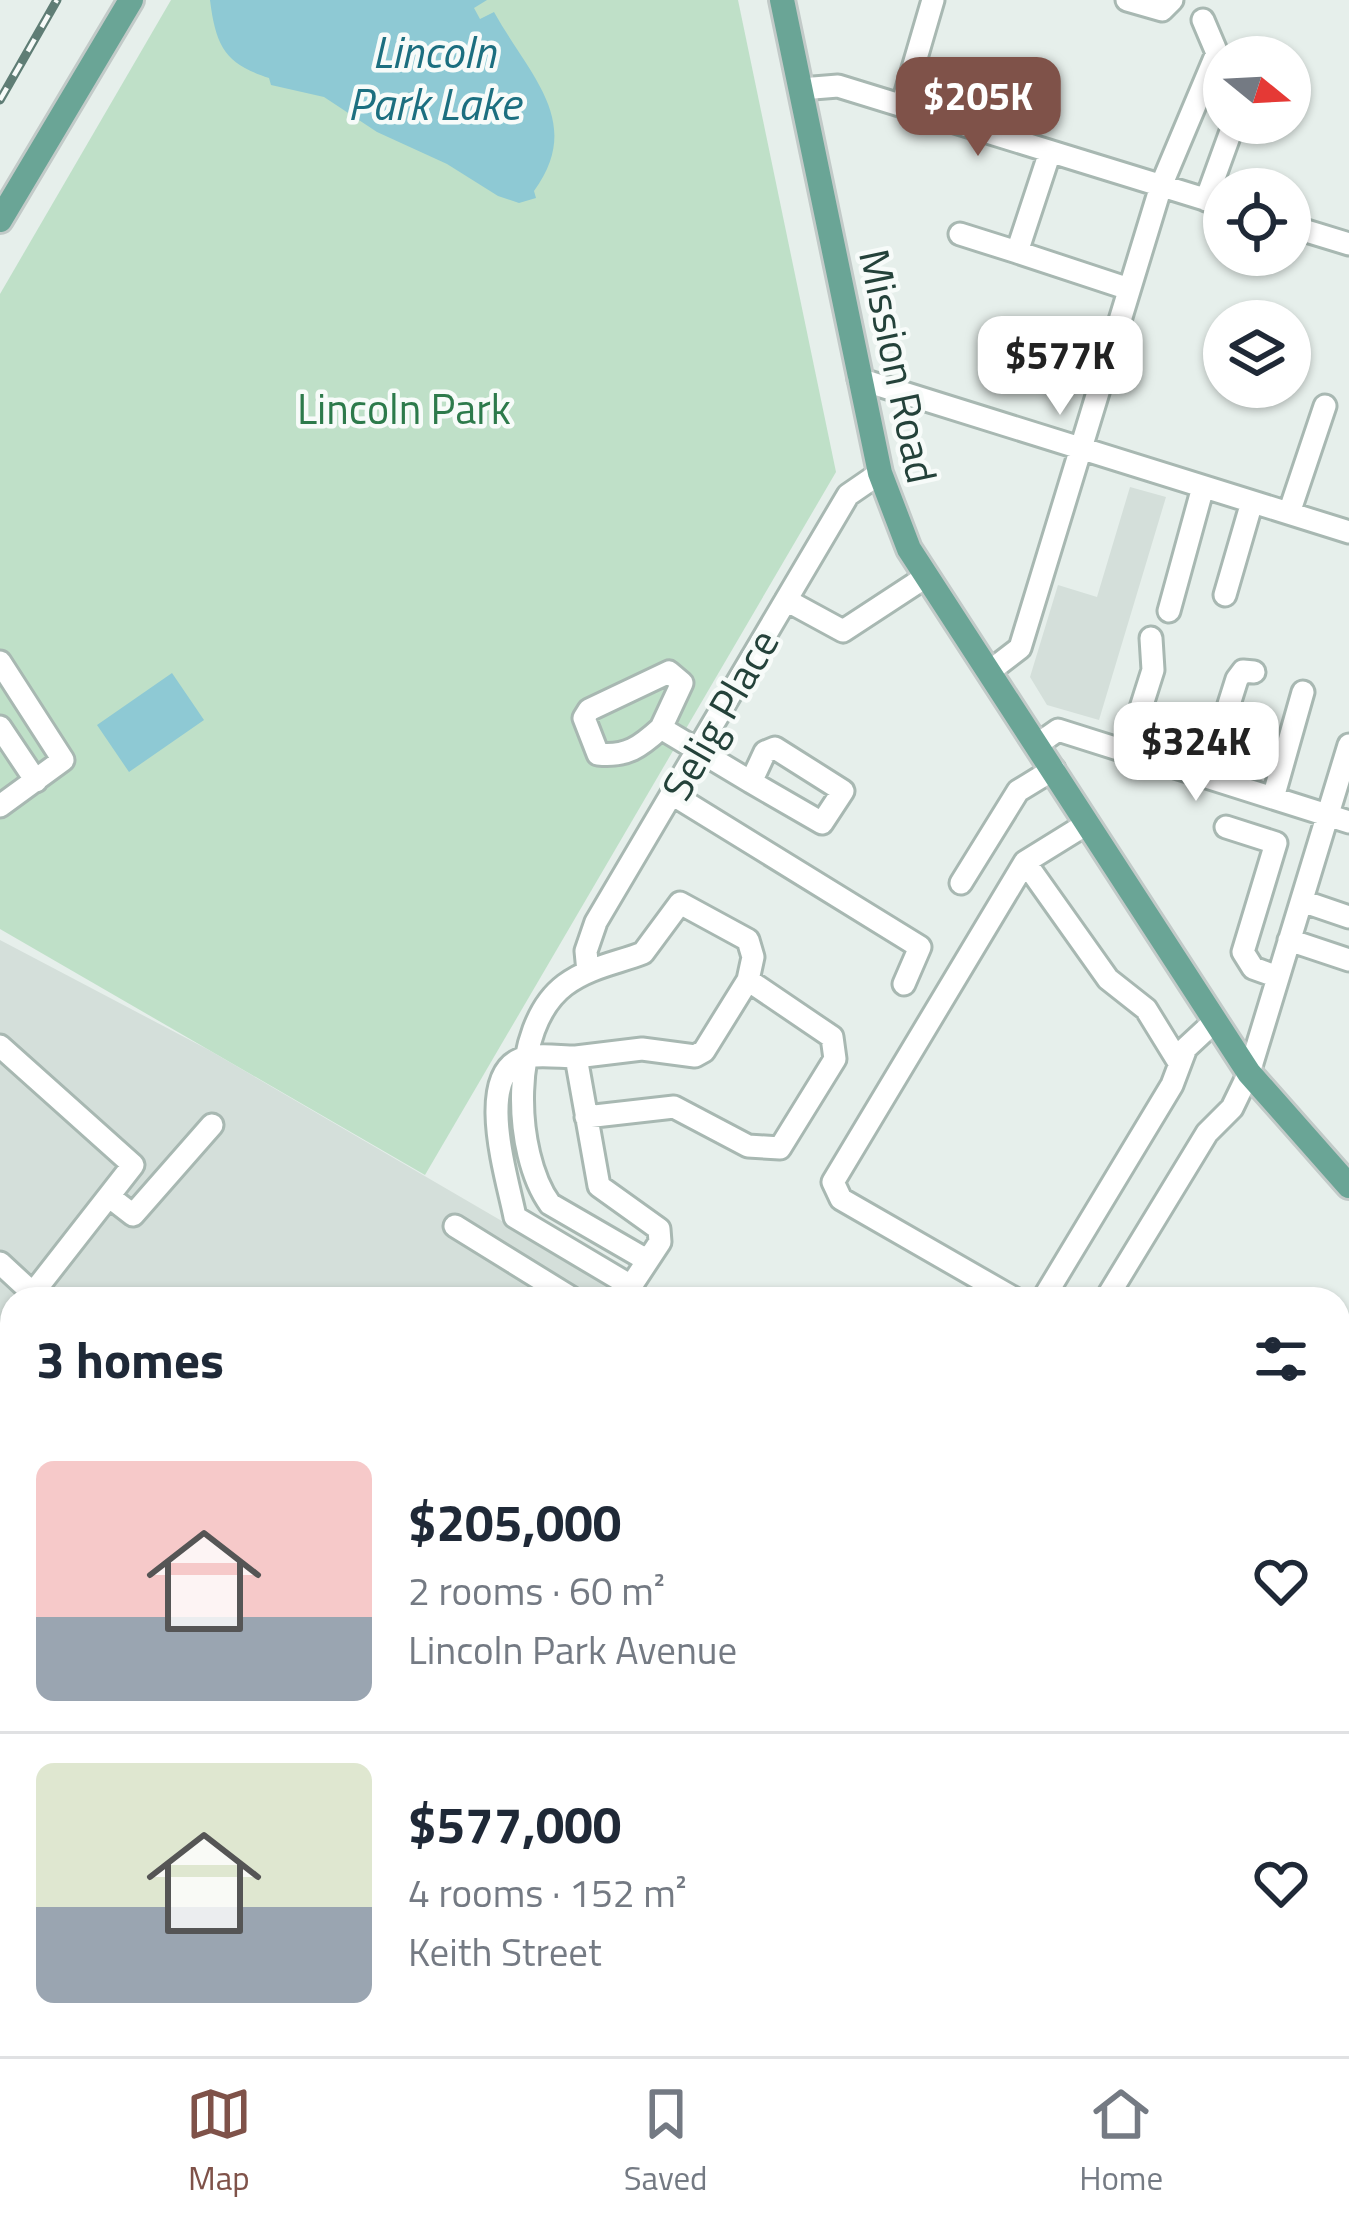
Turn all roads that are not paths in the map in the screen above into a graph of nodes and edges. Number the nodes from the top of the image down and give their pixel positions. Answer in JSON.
{"nodes":[{"id":1,"x":131,"y":0,"type":"edge"},
{"id":2,"x":782,"y":0,"type":"edge"},
{"id":3,"x":933,"y":0,"type":"edge"},
{"id":4,"x":1126,"y":0,"type":"edge"},
{"id":5,"x":1172,"y":0,"type":"edge"},
{"id":6,"x":1203,"y":20,"type":"dead end"},
{"id":7,"x":801,"y":89,"type":"junction"},
{"id":8,"x":902,"y":106,"type":"junction"},
{"id":9,"x":1050,"y":152,"type":"junction"},
{"id":10,"x":1161,"y":186,"type":"junction"},
{"id":11,"x":1203,"y":198,"type":"edge"},
{"id":12,"x":0,"y":220,"type":"edge"},
{"id":13,"x":1311,"y":232,"type":"edge"},
{"id":14,"x":960,"y":234,"type":"dead end"},
{"id":15,"x":1349,"y":244,"type":"edge"},
{"id":16,"x":1017,"y":252,"type":"junction"},
{"id":17,"x":1129,"y":289,"type":"junction"},
{"id":18,"x":859,"y":380,"type":"junction"},
{"id":19,"x":1325,"y":406,"type":"dead end"},
{"id":20,"x":1080,"y":448,"type":"junction"},
{"id":21,"x":880,"y":472,"type":"junction"},
{"id":22,"x":1203,"y":487,"type":"junction"},
{"id":23,"x":1252,"y":502,"type":"junction"},
{"id":24,"x":1289,"y":514,"type":"junction"},
{"id":25,"x":1349,"y":532,"type":"edge"},
{"id":26,"x":927,"y":576,"type":"junction"},
{"id":27,"x":1225,"y":595,"type":"dead end"},
{"id":28,"x":786,"y":600,"type":"junction"},
{"id":29,"x":1169,"y":611,"type":"dead end"},
{"id":30,"x":1151,"y":638,"type":"dead end"},
{"id":31,"x":0,"y":662,"type":"edge"},
{"id":32,"x":990,"y":671,"type":"junction"},
{"id":33,"x":1254,"y":672,"type":"dead end"},
{"id":34,"x":1303,"y":692,"type":"dead end"},
{"id":35,"x":0,"y":727,"type":"edge"},
{"id":36,"x":662,"y":728,"type":"junction"},
{"id":37,"x":1038,"y":744,"type":"junction"},
{"id":38,"x":1349,"y":745,"type":"edge"},
{"id":39,"x":696,"y":751,"type":"junction"},
{"id":40,"x":1127,"y":752,"type":"junction"},
{"id":41,"x":1054,"y":769,"type":"junction"},
{"id":42,"x":1206,"y":777,"type":"junction"},
{"id":43,"x":36,"y":781,"type":"junction"},
{"id":44,"x":751,"y":782,"type":"dead end"},
{"id":45,"x":672,"y":794,"type":"junction"},
{"id":46,"x":1273,"y":798,"type":"junction"},
{"id":47,"x":0,"y":806,"type":"edge"},
{"id":48,"x":1338,"y":819,"type":"edge"},
{"id":49,"x":1088,"y":823,"type":"junction"},
{"id":50,"x":1226,"y":827,"type":"dead end"},
{"id":51,"x":1025,"y":862,"type":"junction"},
{"id":52,"x":961,"y":883,"type":"dead end"},
{"id":53,"x":1301,"y":901,"type":"junction"},
{"id":54,"x":1349,"y":917,"type":"edge"},
{"id":55,"x":1289,"y":940,"type":"junction"},
{"id":56,"x":1349,"y":960,"type":"edge"},
{"id":57,"x":588,"y":972,"type":"junction"},
{"id":58,"x":1278,"y":977,"type":"junction"},
{"id":59,"x":748,"y":980,"type":"junction"},
{"id":60,"x":904,"y":984,"type":"dead end"},
{"id":61,"x":1215,"y":1021,"type":"junction"},
{"id":62,"x":0,"y":1046,"type":"edge"},
{"id":63,"x":524,"y":1057,"type":"junction"},
{"id":64,"x":576,"y":1058,"type":"junction"},
{"id":65,"x":1178,"y":1061,"type":"junction"},
{"id":66,"x":1249,"y":1073,"type":"junction"},
{"id":67,"x":586,"y":1117,"type":"junction"},
{"id":68,"x":212,"y":1124,"type":"dead end"},
{"id":69,"x":1349,"y":1186,"type":"edge"},
{"id":70,"x":111,"y":1198,"type":"junction"},
{"id":71,"x":455,"y":1226,"type":"dead end"},
{"id":72,"x":645,"y":1259,"type":"junction"},
{"id":73,"x":0,"y":1263,"type":"edge"},
{"id":74,"x":26,"y":1287,"type":"edge"},
{"id":75,"x":43,"y":1287,"type":"edge"},
{"id":76,"x":554,"y":1287,"type":"edge"},
{"id":77,"x":624,"y":1287,"type":"edge"},
{"id":78,"x":634,"y":1287,"type":"edge"},
{"id":79,"x":994,"y":1287,"type":"edge"},
{"id":80,"x":1050,"y":1287,"type":"edge"},
{"id":81,"x":1114,"y":1287,"type":"edge"}],
"edges":[{"from":1,"to":12,"type":"main road"},
{"from":2,"to":7,"type":"main road","name":"Mission Road"},
{"from":3,"to":8,"type":"street"},
{"from":4,"to":5,"type":"street"},
{"from":6,"to":10,"type":"street"},
{"from":7,"to":8,"type":"street"},
{"from":7,"to":18,"type":"main road","name":"Mission Road"},
{"from":8,"to":9,"type":"street"},
{"from":9,"to":10,"type":"street"},
{"from":9,"to":16,"type":"street"},
{"from":10,"to":11,"type":"street"},
{"from":10,"to":17,"type":"street"},
{"from":13,"to":15,"type":"street"},
{"from":14,"to":16,"type":"street"},
{"from":16,"to":17,"type":"street"},
{"from":17,"to":20,"type":"street"},
{"from":18,"to":20,"type":"street"},
{"from":18,"to":21,"type":"main road","name":"Mission Road"},
{"from":19,"to":24,"type":"street"},
{"from":20,"to":22,"type":"street"},
{"from":20,"to":32,"type":"street"},
{"from":21,"to":26,"type":"main road","name":"Mission Road"},
{"from":21,"to":28,"type":"street","name":"Selig Place"},
{"from":22,"to":23,"type":"street"},
{"from":22,"to":29,"type":"street"},
{"from":23,"to":24,"type":"street"},
{"from":23,"to":27,"type":"street"},
{"from":24,"to":25,"type":"street"},
{"from":26,"to":28,"type":"street"},
{"from":26,"to":32,"type":"main road","name":"Mission Road"},
{"from":28,"to":39,"type":"street","name":"Selig Place"},
{"from":30,"to":40,"type":"street"},
{"from":31,"to":43,"type":"street"},
{"from":32,"to":37,"type":"main road","name":"Mission Road"},
{"from":33,"to":42,"type":"street"},
{"from":34,"to":46,"type":"street"},
{"from":35,"to":43,"type":"street"},
{"from":36,"to":36,"type":"street"},
{"from":36,"to":39,"type":"street"},
{"from":37,"to":40,"type":"street"},
{"from":37,"to":41,"type":"main road","name":"Mission Road"},
{"from":38,"to":48,"type":"street"},
{"from":39,"to":44,"type":"street"},
{"from":39,"to":45,"type":"street","name":"Selig Place"},
{"from":40,"to":42,"type":"street"},
{"from":41,"to":49,"type":"main road","name":"Mission Road"},
{"from":41,"to":52,"type":"street"},
{"from":42,"to":46,"type":"street"},
{"from":43,"to":47,"type":"street"},
{"from":45,"to":57,"type":"street","name":"Selig Place"},
{"from":45,"to":60,"type":"street"},
{"from":46,"to":48,"type":"street"},
{"from":48,"to":53,"type":"street"},
{"from":49,"to":51,"type":"street"},
{"from":49,"to":61,"type":"main road","name":"Mission Road"},
{"from":50,"to":58,"type":"street"},
{"from":51,"to":65,"type":"street"},
{"from":51,"to":79,"type":"street"},
{"from":53,"to":54,"type":"street"},
{"from":53,"to":55,"type":"street"},
{"from":55,"to":56,"type":"street"},
{"from":55,"to":58,"type":"street"},
{"from":57,"to":59,"type":"street"},
{"from":57,"to":63,"type":"street"},
{"from":58,"to":66,"type":"street"},
{"from":59,"to":64,"type":"street"},
{"from":59,"to":67,"type":"street"},
{"from":61,"to":65,"type":"street"},
{"from":61,"to":66,"type":"main road","name":"Mission Road"},
{"from":62,"to":70,"type":"street"},
{"from":63,"to":64,"type":"street"},
{"from":63,"to":72,"type":"street"},
{"from":63,"to":77,"type":"street"},
{"from":64,"to":67,"type":"street"},
{"from":65,"to":80,"type":"street"},
{"from":66,"to":69,"type":"main road","name":"Mission Road"},
{"from":66,"to":81,"type":"street"},
{"from":67,"to":72,"type":"street"},
{"from":68,"to":70,"type":"street"},
{"from":70,"to":75,"type":"street"},
{"from":71,"to":76,"type":"street"},
{"from":72,"to":78,"type":"street"},
{"from":73,"to":74,"type":"street"}]}
